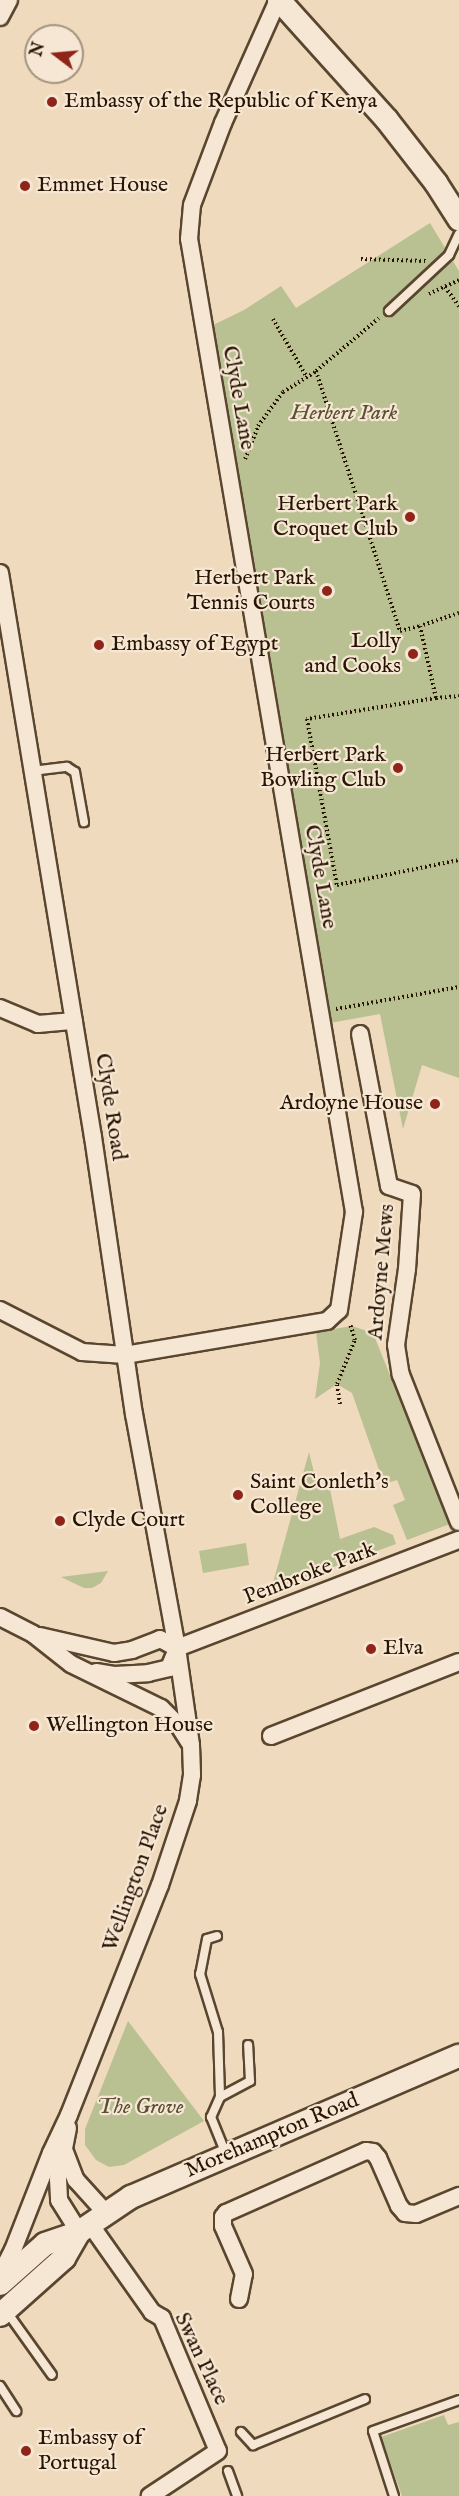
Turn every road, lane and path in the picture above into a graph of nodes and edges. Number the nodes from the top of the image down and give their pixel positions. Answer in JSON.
{"nodes":[{"id":1,"x":9,"y":0,"type":"edge"},
{"id":2,"x":278,"y":0,"type":"edge"},
{"id":3,"x":0,"y":17,"type":"edge"},
{"id":4,"x":459,"y":219,"type":"edge"},
{"id":5,"x":459,"y":234,"type":"edge"},
{"id":6,"x":449,"y":255,"type":"junction"},
{"id":7,"x":361,"y":259,"type":"dead end"},
{"id":8,"x":459,"y":280,"type":"edge"},
{"id":9,"x":445,"y":287,"type":"junction"},
{"id":10,"x":426,"y":295,"type":"dead end"},
{"id":11,"x":459,"y":306,"type":"edge"},
{"id":12,"x":389,"y":311,"type":"joint"},
{"id":13,"x":273,"y":319,"type":"dead end"},
{"id":14,"x":316,"y":371,"type":"junction"},
{"id":15,"x":306,"y":376,"type":"junction"},
{"id":16,"x":243,"y":464,"type":"dead end"},
{"id":17,"x":0,"y":573,"type":"edge"},
{"id":18,"x":459,"y":613,"type":"edge"},
{"id":19,"x":420,"y":626,"type":"junction"},
{"id":20,"x":459,"y":696,"type":"edge"},
{"id":21,"x":436,"y":699,"type":"junction"},
{"id":22,"x":32,"y":771,"type":"junction"},
{"id":23,"x":84,"y":822,"type":"dead end"},
{"id":24,"x":459,"y":860,"type":"edge"},
{"id":25,"x":459,"y":987,"type":"edge"},
{"id":26,"x":337,"y":997,"type":"dead end"},
{"id":27,"x":0,"y":1008,"type":"edge"},
{"id":28,"x":339,"y":1009,"type":"junction"},
{"id":29,"x":320,"y":1012,"type":"junction"},
{"id":30,"x":74,"y":1021,"type":"junction"},
{"id":31,"x":360,"y":1034,"type":"dead end"},
{"id":32,"x":0,"y":1310,"type":"edge"},
{"id":33,"x":350,"y":1324,"type":"dead end"},
{"id":34,"x":125,"y":1355,"type":"junction"},
{"id":35,"x":340,"y":1404,"type":"dead end"},
{"id":36,"x":459,"y":1522,"type":"edge"},
{"id":37,"x":459,"y":1540,"type":"edge"},
{"id":38,"x":0,"y":1617,"type":"edge"},
{"id":39,"x":33,"y":1634,"type":"junction"},
{"id":40,"x":177,"y":1648,"type":"junction"},
{"id":41,"x":459,"y":1662,"type":"edge"},
{"id":42,"x":86,"y":1671,"type":"junction"},
{"id":43,"x":271,"y":1736,"type":"dead end"},
{"id":44,"x":191,"y":1745,"type":"junction"},
{"id":45,"x":217,"y":1936,"type":"dead end"},
{"id":46,"x":248,"y":2045,"type":"dead end"},
{"id":47,"x":458,"y":2059,"type":"edge"},
{"id":48,"x":220,"y":2097,"type":"junction"},
{"id":49,"x":69,"y":2115,"type":"junction"},
{"id":50,"x":65,"y":2152,"type":"junction"},
{"id":51,"x":226,"y":2155,"type":"junction"},
{"id":52,"x":459,"y":2196,"type":"edge"},
{"id":53,"x":91,"y":2223,"type":"junction"},
{"id":54,"x":0,"y":2275,"type":"edge"},
{"id":55,"x":0,"y":2284,"type":"edge"},
{"id":56,"x":239,"y":2298,"type":"dead end"},
{"id":57,"x":3,"y":2312,"type":"edge"},
{"id":58,"x":52,"y":2375,"type":"dead end"},
{"id":59,"x":0,"y":2386,"type":"edge"},
{"id":60,"x":365,"y":2399,"type":"dead end"},
{"id":61,"x":459,"y":2400,"type":"edge"},
{"id":62,"x":16,"y":2410,"type":"dead end"},
{"id":63,"x":241,"y":2432,"type":"dead end"},
{"id":64,"x":228,"y":2471,"type":"dead end"},
{"id":65,"x":150,"y":2496,"type":"edge"},
{"id":66,"x":237,"y":2496,"type":"edge"},
{"id":67,"x":394,"y":2496,"type":"edge"}],
"edges":[{"from":1,"to":3,"type":"street"},
{"from":2,"to":4,"type":"main road"},
{"from":2,"to":29,"type":"street","name":"Clyde Lane"},
{"from":5,"to":6,"type":"lane"},
{"from":6,"to":7,"type":"path"},
{"from":6,"to":12,"type":"lane"},
{"from":8,"to":9,"type":"path"},
{"from":9,"to":10,"type":"path"},
{"from":9,"to":11,"type":"path"},
{"from":12,"to":14,"type":"path"},
{"from":13,"to":15,"type":"path"},
{"from":14,"to":15,"type":"path"},
{"from":14,"to":19,"type":"path"},
{"from":15,"to":16,"type":"path"},
{"from":17,"to":22,"type":"street","name":"Clyde Road"},
{"from":18,"to":19,"type":"path"},
{"from":19,"to":21,"type":"path"},
{"from":20,"to":21,"type":"path"},
{"from":21,"to":24,"type":"path"},
{"from":22,"to":23,"type":"lane"},
{"from":22,"to":30,"type":"street","name":"Clyde Road"},
{"from":25,"to":28,"type":"path"},
{"from":26,"to":28,"type":"path"},
{"from":27,"to":30,"type":"street"},
{"from":28,"to":29,"type":"path"},
{"from":29,"to":34,"type":"street","name":"Clyde Lane"},
{"from":30,"to":34,"type":"street","name":"Clyde Road"},
{"from":31,"to":36,"type":"street","name":"Ardoyne Mews"},
{"from":32,"to":34,"type":"street","name":"Clyde Lane"},
{"from":33,"to":35,"type":"path"},
{"from":34,"to":40,"type":"street","name":"Clyde Road"},
{"from":37,"to":40,"type":"street","name":"Pembroke Park"},
{"from":38,"to":39,"type":"street"},
{"from":39,"to":40,"type":"street"},
{"from":39,"to":42,"type":"street"},
{"from":40,"to":42,"type":"street"},
{"from":40,"to":44,"type":"street","name":"Wellington Place"},
{"from":41,"to":43,"type":"street"},
{"from":42,"to":44,"type":"street"},
{"from":44,"to":49,"type":"street","name":"Wellington Place"},
{"from":45,"to":48,"type":"lane"},
{"from":46,"to":48,"type":"lane"},
{"from":47,"to":51,"type":"main road","name":"Morehampton Road"},
{"from":48,"to":51,"type":"lane"},
{"from":49,"to":50,"type":"street","name":"Wellington Place"},
{"from":49,"to":54,"type":"street","name":"Wellington Place"},
{"from":50,"to":53,"type":"street","name":"Wellington Place"},
{"from":50,"to":53,"type":"street","name":"Wellington Place"},
{"from":51,"to":53,"type":"main road","name":"Morehampton Road"},
{"from":52,"to":56,"type":"street"},
{"from":53,"to":55,"type":"main road","name":"Morehampton Road"},
{"from":53,"to":57,"type":"main road"},
{"from":53,"to":65,"type":"street","name":"Swan Place"},
{"from":57,"to":58,"type":"lane"},
{"from":59,"to":62,"type":"lane"},
{"from":60,"to":63,"type":"lane"},
{"from":61,"to":67,"type":"lane"},
{"from":64,"to":66,"type":"lane"}]}
